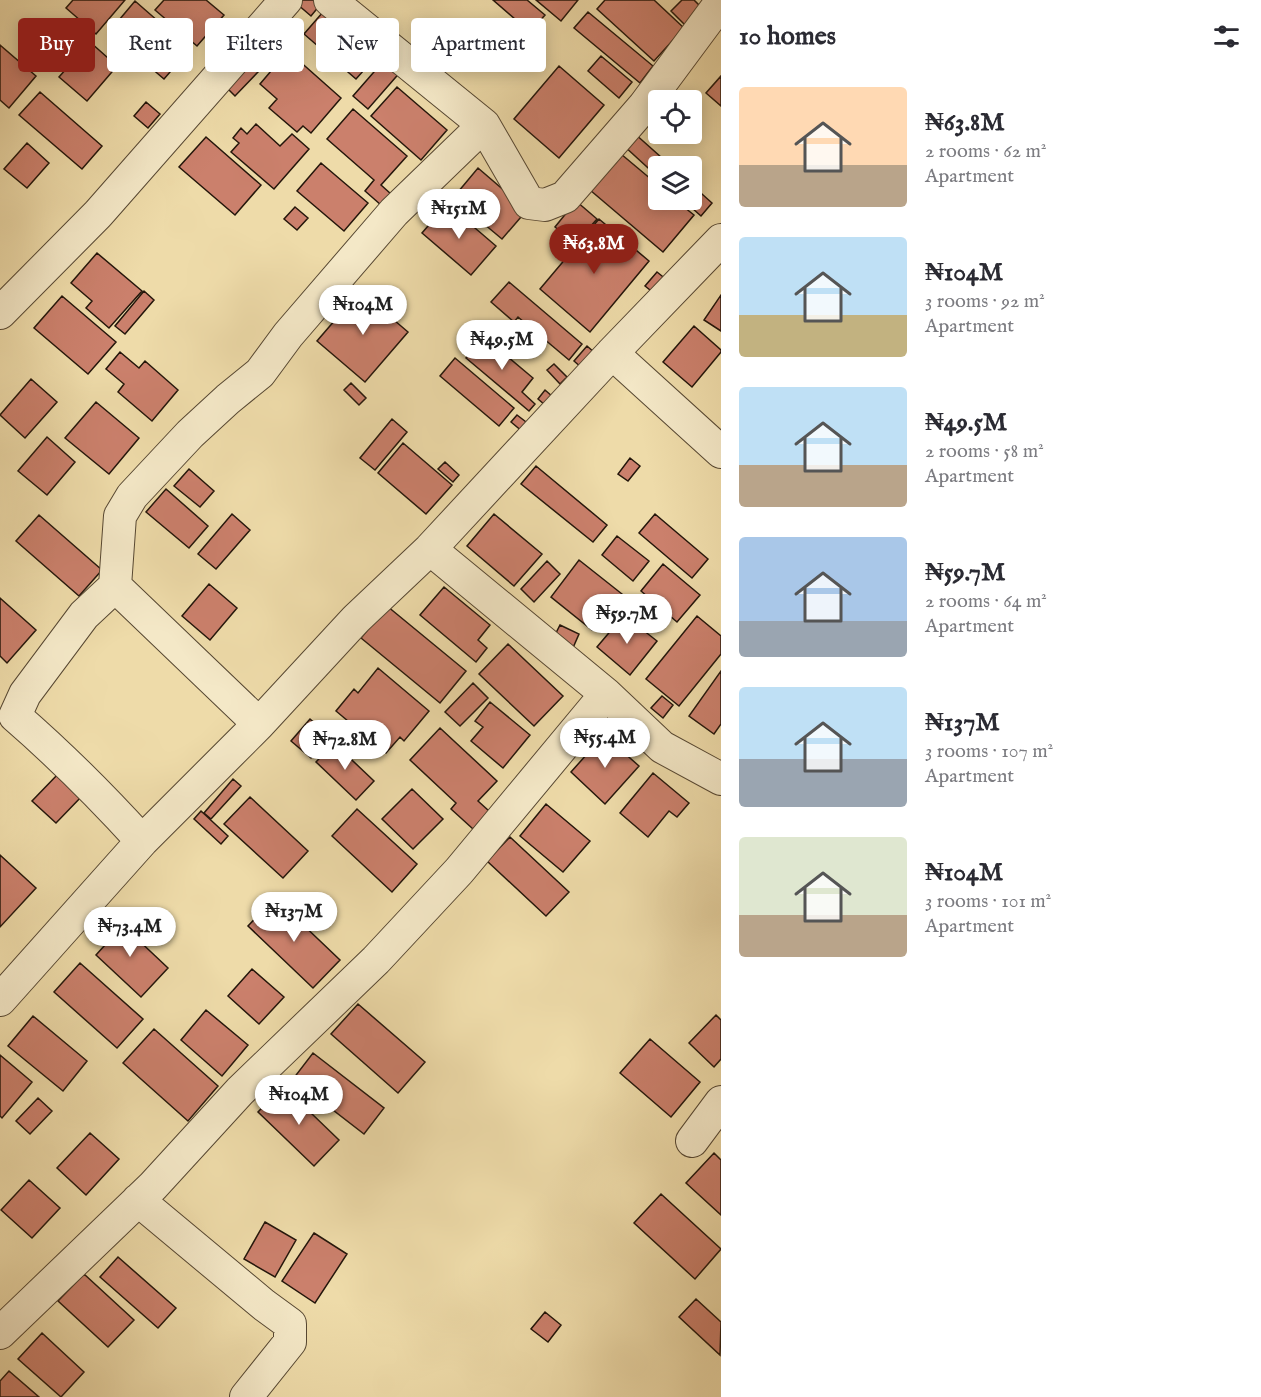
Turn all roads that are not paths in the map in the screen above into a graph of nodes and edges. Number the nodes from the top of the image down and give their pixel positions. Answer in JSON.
{"nodes":[{"id":1,"x":286,"y":0,"type":"edge"},
{"id":2,"x":330,"y":0,"type":"edge"},
{"id":3,"x":721,"y":2,"type":"edge"},
{"id":4,"x":484,"y":125,"type":"junction"},
{"id":5,"x":721,"y":240,"type":"edge"},
{"id":6,"x":0,"y":313,"type":"edge"},
{"id":7,"x":612,"y":353,"type":"junction"},
{"id":8,"x":721,"y":452,"type":"edge"},
{"id":9,"x":430,"y":549,"type":"junction"},
{"id":10,"x":115,"y":586,"type":"junction"},
{"id":11,"x":606,"y":694,"type":"junction"},
{"id":12,"x":259,"y":724,"type":"junction"},
{"id":13,"x":721,"y":779,"type":"edge"},
{"id":14,"x":142,"y":841,"type":"junction"},
{"id":15,"x":0,"y":1000,"type":"edge"},
{"id":16,"x":721,"y":1102,"type":"edge"},
{"id":17,"x":692,"y":1141,"type":"dead end"},
{"id":18,"x":138,"y":1200,"type":"junction"},
{"id":19,"x":0,"y":1334,"type":"edge"},
{"id":20,"x":246,"y":1397,"type":"edge"}],
"edges":[{"from":1,"to":6,"type":"street"},
{"from":2,"to":4,"type":"street"},
{"from":3,"to":4,"type":"street"},
{"from":4,"to":10,"type":"street"},
{"from":5,"to":7,"type":"street"},
{"from":7,"to":8,"type":"street"},
{"from":7,"to":9,"type":"street"},
{"from":9,"to":11,"type":"street"},
{"from":9,"to":12,"type":"street"},
{"from":10,"to":12,"type":"street"},
{"from":10,"to":14,"type":"street"},
{"from":11,"to":13,"type":"street"},
{"from":11,"to":18,"type":"street"},
{"from":12,"to":14,"type":"street"},
{"from":14,"to":15,"type":"street"},
{"from":16,"to":17,"type":"street"},
{"from":18,"to":19,"type":"street"},
{"from":18,"to":20,"type":"street"}]}
